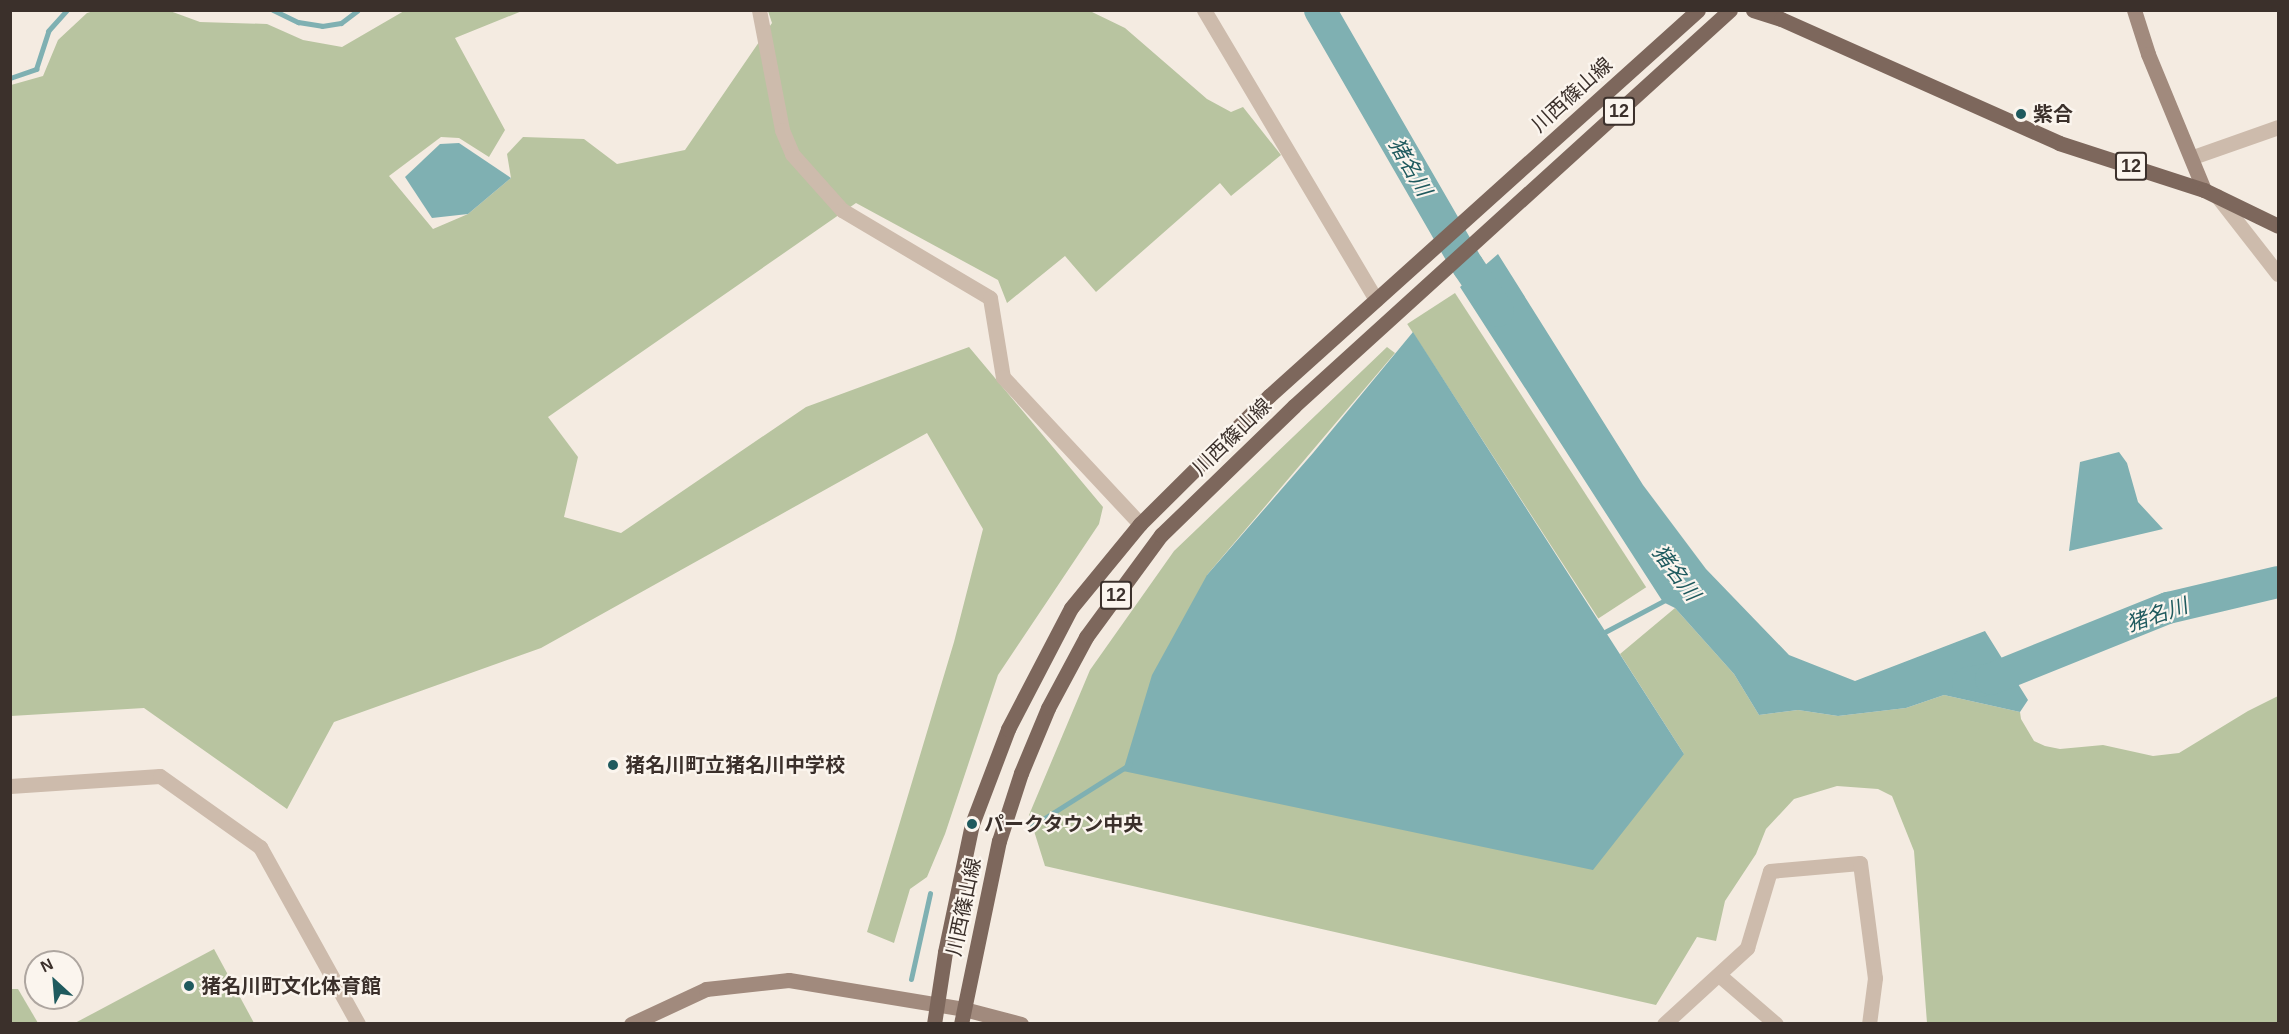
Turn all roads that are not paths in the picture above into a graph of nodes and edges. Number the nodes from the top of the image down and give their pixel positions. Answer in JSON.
{"nodes":[{"id":1,"x":759,"y":10,"type":"edge"},
{"id":2,"x":1204,"y":10,"type":"edge"},
{"id":3,"x":1698,"y":10,"type":"edge"},
{"id":4,"x":1731,"y":10,"type":"edge"},
{"id":5,"x":1753,"y":10,"type":"edge"},
{"id":6,"x":2134,"y":10,"type":"edge"},
{"id":7,"x":2278,"y":127,"type":"edge"},
{"id":8,"x":2193,"y":157,"type":"junction"},
{"id":9,"x":2211,"y":193,"type":"junction"},
{"id":10,"x":2278,"y":226,"type":"edge"},
{"id":11,"x":2278,"y":274,"type":"edge"},
{"id":12,"x":1376,"y":300,"type":"junction"},
{"id":13,"x":1140,"y":524,"type":"junction"},
{"id":14,"x":10,"y":786,"type":"edge"},
{"id":15,"x":1719,"y":975,"type":"junction"},
{"id":16,"x":936,"y":1006,"type":"junction"},
{"id":17,"x":962,"y":1016,"type":"edge"},
{"id":18,"x":358,"y":1023,"type":"edge"},
{"id":19,"x":631,"y":1023,"type":"edge"},
{"id":20,"x":934,"y":1023,"type":"edge"},
{"id":21,"x":1021,"y":1023,"type":"edge"},
{"id":22,"x":1664,"y":1023,"type":"edge"},
{"id":23,"x":1776,"y":1023,"type":"edge"},
{"id":24,"x":1869,"y":1023,"type":"edge"}],
"edges":[{"from":1,"to":13,"type":"street"},
{"from":2,"to":12,"type":"street"},
{"from":3,"to":12,"type":"main road","name":"川西篠山線","number":"12"},
{"from":4,"to":17,"type":"main road","name":"川西篠山線","number":"12"},
{"from":5,"to":9,"type":"main road","number":"12"},
{"from":6,"to":8,"type":"street"},
{"from":7,"to":8,"type":"street"},
{"from":8,"to":9,"type":"street"},
{"from":9,"to":10,"type":"main road","number":"12"},
{"from":9,"to":11,"type":"street"},
{"from":12,"to":13,"type":"main road","name":"川西篠山線","number":"12"},
{"from":13,"to":16,"type":"main road","name":"川西篠山線","number":"12"},
{"from":14,"to":18,"type":"street"},
{"from":15,"to":22,"type":"street"},
{"from":15,"to":23,"type":"street"},
{"from":15,"to":24,"type":"street"},
{"from":16,"to":17,"type":"street"},
{"from":16,"to":19,"type":"street"},
{"from":16,"to":20,"type":"main road","name":"川西篠山線","number":"12"},
{"from":17,"to":21,"type":"street"}]}
